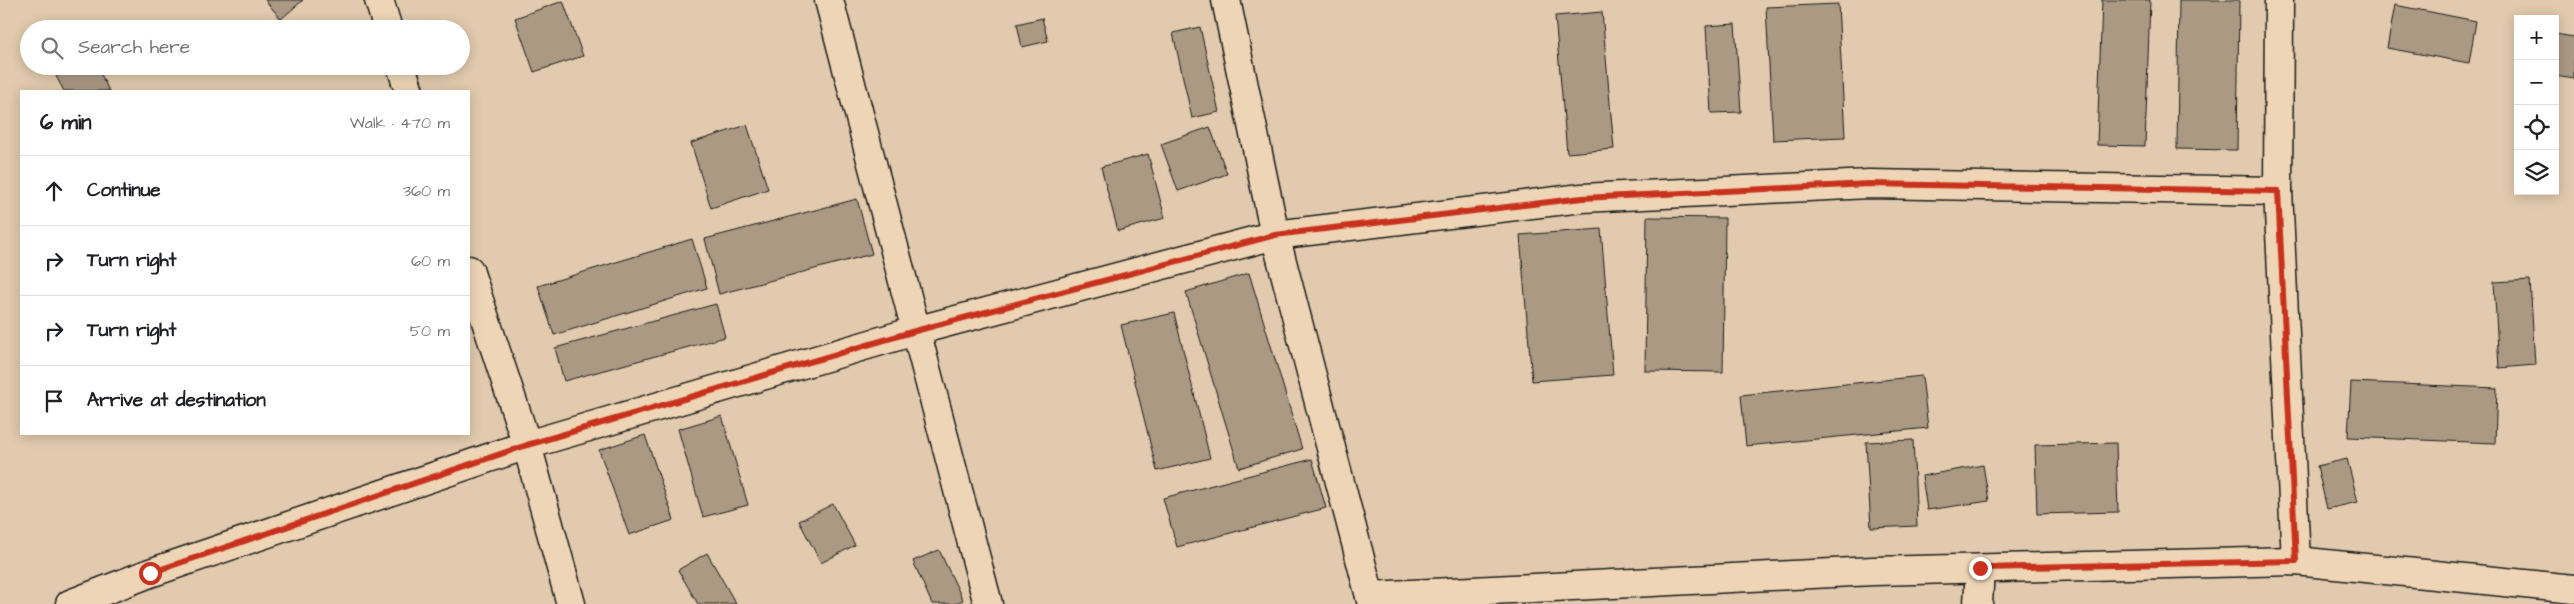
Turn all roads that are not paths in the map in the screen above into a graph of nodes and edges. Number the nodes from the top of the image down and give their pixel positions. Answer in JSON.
{"nodes":[{"id":1,"x":378,"y":0,"type":"edge"},
{"id":2,"x":829,"y":0,"type":"edge"},
{"id":3,"x":1226,"y":0,"type":"edge"},
{"id":4,"x":2279,"y":0,"type":"edge"},
{"id":5,"x":385,"y":20,"type":"edge"},
{"id":6,"x":404,"y":75,"type":"edge"},
{"id":7,"x":409,"y":90,"type":"edge"},
{"id":8,"x":2278,"y":191,"type":"junction"},
{"id":9,"x":1275,"y":235,"type":"junction"},
{"id":10,"x":470,"y":273,"type":"edge"},
{"id":11,"x":915,"y":331,"type":"junction"},
{"id":12,"x":527,"y":445,"type":"junction"},
{"id":13,"x":2296,"y":561,"type":"junction"},
{"id":14,"x":1980,"y":568,"type":"junction"},
{"id":15,"x":2574,"y":589,"type":"edge"},
{"id":16,"x":1371,"y":600,"type":"edge"},
{"id":17,"x":70,"y":604,"type":"edge"},
{"id":18,"x":571,"y":604,"type":"edge"},
{"id":19,"x":988,"y":604,"type":"edge"},
{"id":20,"x":1978,"y":604,"type":"edge"}],
"edges":[{"from":1,"to":5,"type":"street"},
{"from":2,"to":11,"type":"street"},
{"from":3,"to":9,"type":"street"},
{"from":4,"to":8,"type":"street"},
{"from":6,"to":7,"type":"street"},
{"from":8,"to":9,"type":"street"},
{"from":8,"to":13,"type":"street"},
{"from":9,"to":11,"type":"street"},
{"from":9,"to":16,"type":"street"},
{"from":10,"to":12,"type":"street"},
{"from":11,"to":12,"type":"street"},
{"from":11,"to":19,"type":"street"},
{"from":12,"to":17,"type":"street"},
{"from":12,"to":18,"type":"street"},
{"from":13,"to":14,"type":"street"},
{"from":13,"to":15,"type":"street"},
{"from":14,"to":16,"type":"street"},
{"from":14,"to":20,"type":"street"}]}
